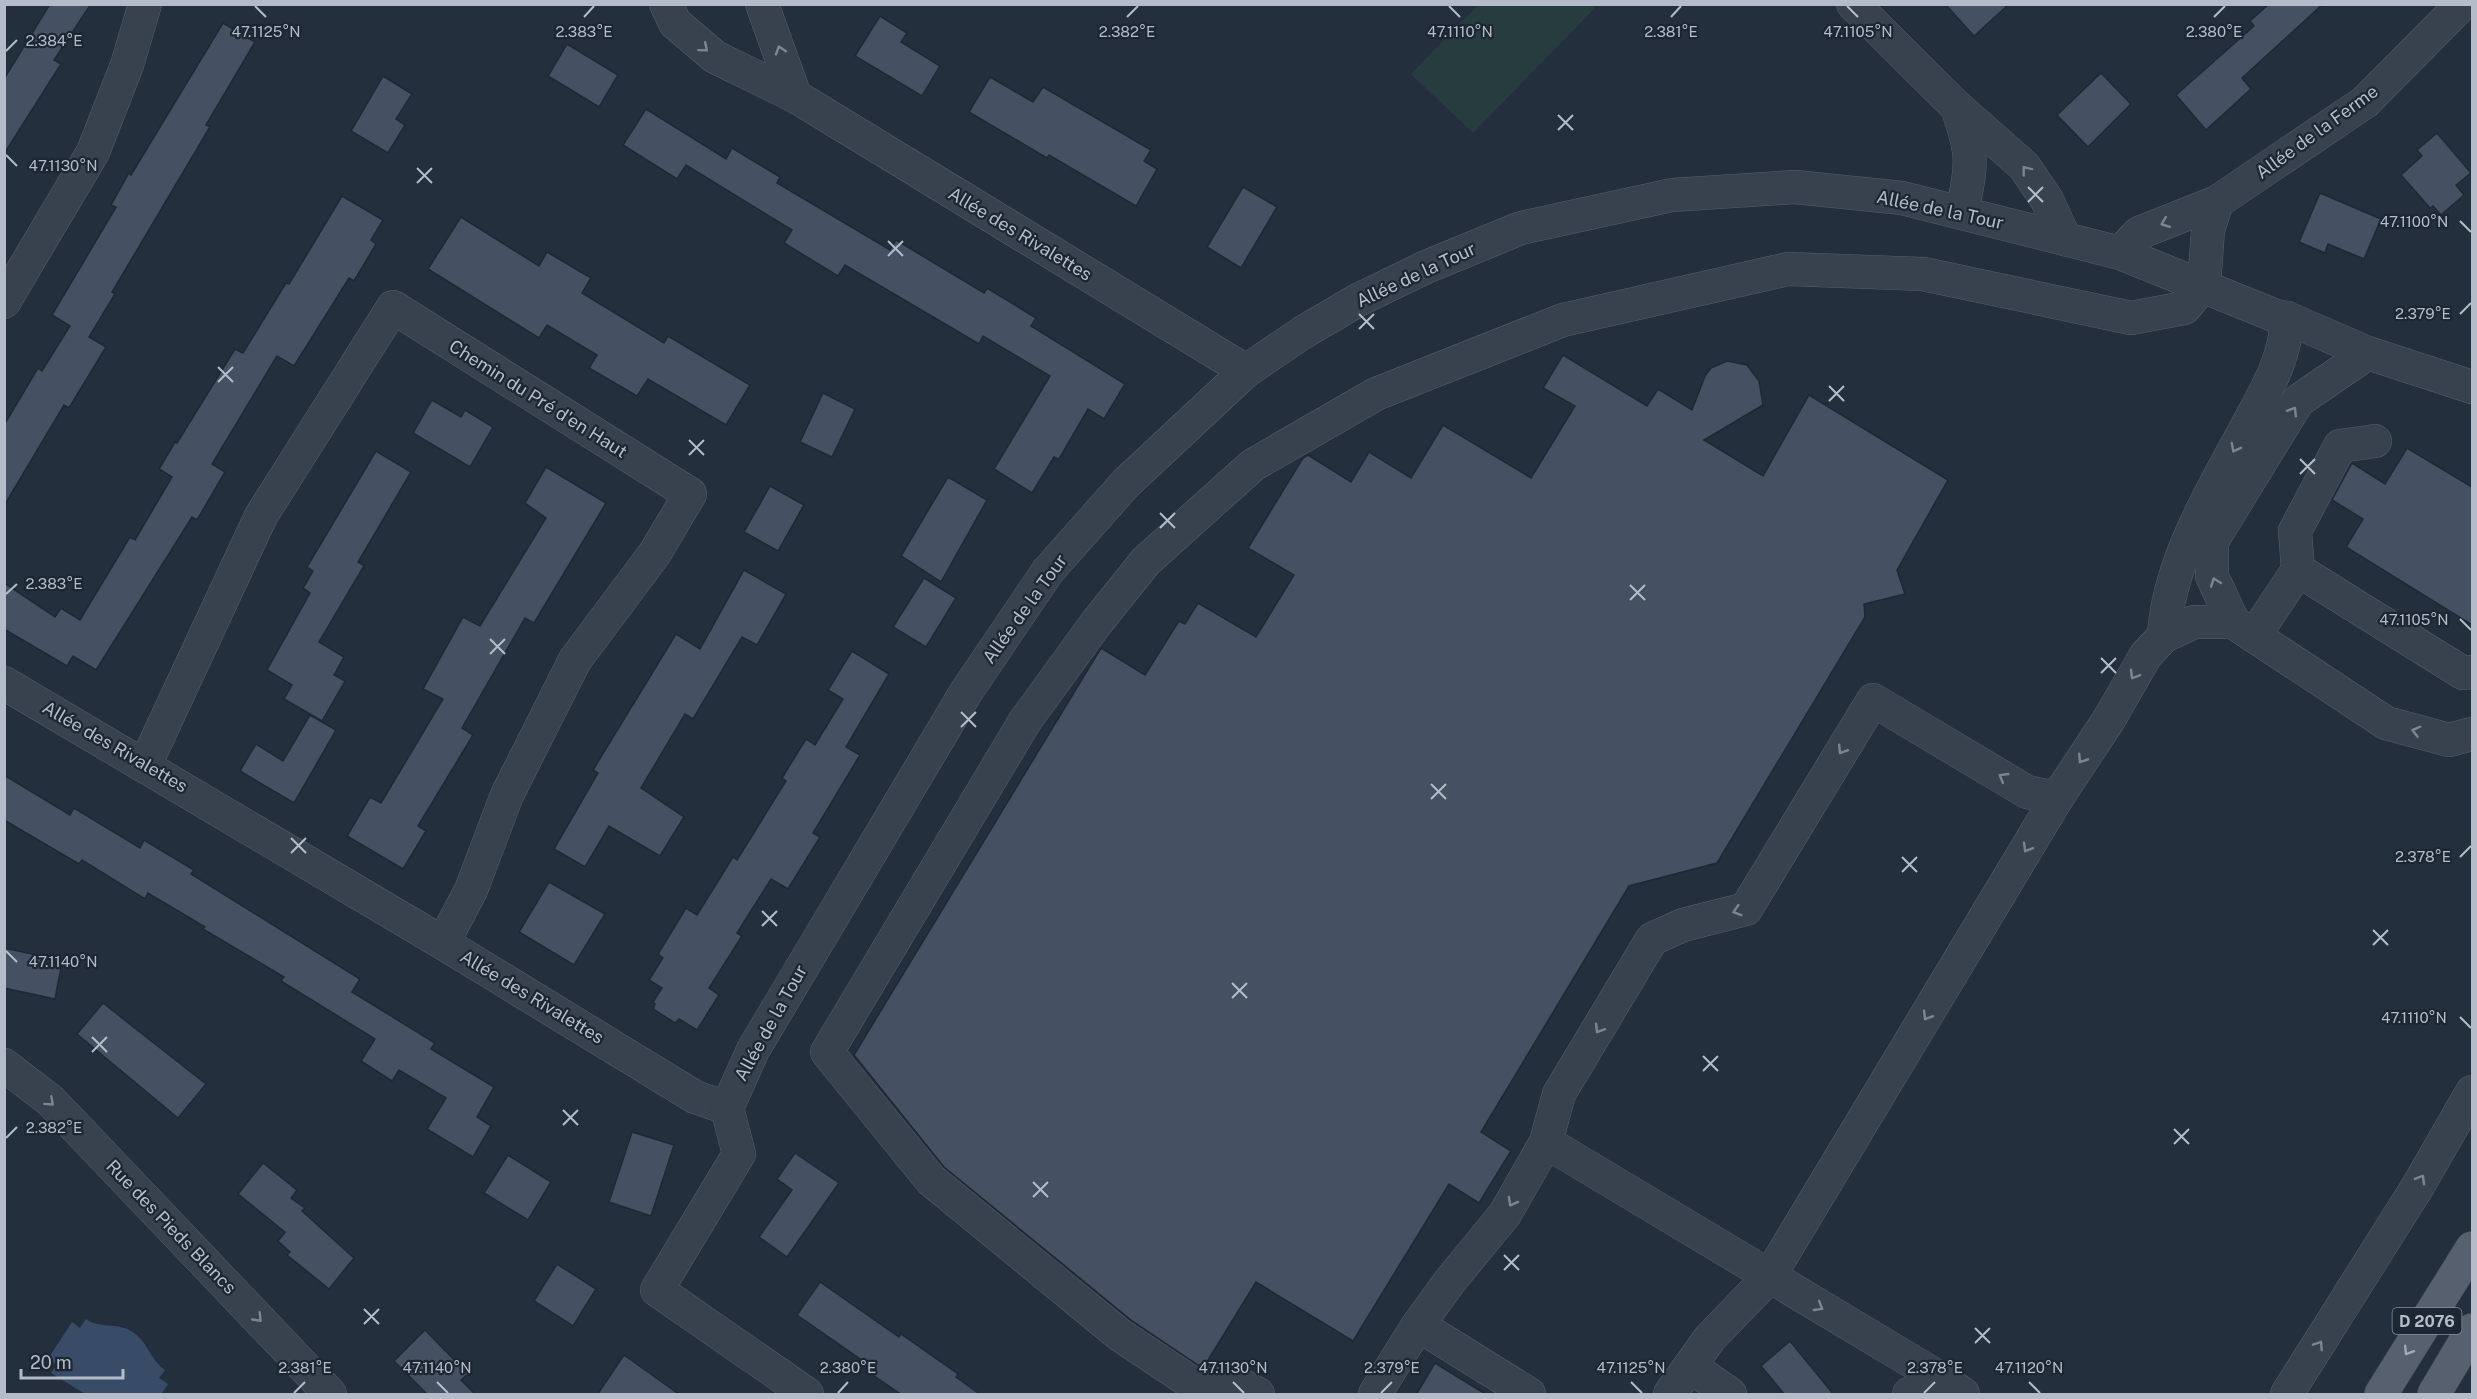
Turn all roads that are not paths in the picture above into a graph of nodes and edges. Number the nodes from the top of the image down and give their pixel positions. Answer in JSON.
{"nodes":[{"id":1,"x":145,"y":4,"type":"edge"},
{"id":2,"x":666,"y":4,"type":"edge"},
{"id":3,"x":762,"y":4,"type":"edge"},
{"id":4,"x":1853,"y":4,"type":"edge"},
{"id":5,"x":2462,"y":4,"type":"edge"},
{"id":6,"x":795,"y":96,"type":"junction"},
{"id":7,"x":1958,"y":107,"type":"junction"},
{"id":8,"x":2217,"y":202,"type":"junction"},
{"id":9,"x":1962,"y":213,"type":"junction"},
{"id":10,"x":2065,"y":239,"type":"junction"},
{"id":11,"x":2120,"y":253,"type":"junction"},
{"id":12,"x":2204,"y":285,"type":"junction"},
{"id":13,"x":4,"y":302,"type":"edge"},
{"id":14,"x":2288,"y":318,"type":"junction"},
{"id":15,"x":2368,"y":352,"type":"junction"},
{"id":16,"x":1246,"y":371,"type":"junction"},
{"id":17,"x":2472,"y":387,"type":"edge"},
{"id":18,"x":2375,"y":441,"type":"dead end"},
{"id":19,"x":2298,"y":570,"type":"junction"},
{"id":20,"x":2243,"y":629,"type":"junction"},
{"id":21,"x":2164,"y":636,"type":"junction"},
{"id":22,"x":2472,"y":672,"type":"edge"},
{"id":23,"x":4,"y":682,"type":"edge"},
{"id":24,"x":2472,"y":734,"type":"edge"},
{"id":25,"x":145,"y":765,"type":"junction"},
{"id":26,"x":2057,"y":798,"type":"junction"},
{"id":27,"x":442,"y":943,"type":"junction"},
{"id":28,"x":4,"y":1065,"type":"edge"},
{"id":29,"x":2472,"y":1092,"type":"edge"},
{"id":30,"x":727,"y":1108,"type":"junction"},
{"id":31,"x":1546,"y":1142,"type":"junction"},
{"id":32,"x":2472,"y":1248,"type":"edge"},
{"id":33,"x":1769,"y":1277,"type":"junction"},
{"id":34,"x":1418,"y":1325,"type":"junction"},
{"id":35,"x":2472,"y":1330,"type":"edge"},
{"id":36,"x":1690,"y":1366,"type":"junction"},
{"id":37,"x":1953,"y":1387,"type":"edge"},
{"id":38,"x":330,"y":1395,"type":"edge"},
{"id":39,"x":807,"y":1395,"type":"edge"},
{"id":40,"x":1258,"y":1395,"type":"edge"},
{"id":41,"x":1375,"y":1395,"type":"edge"},
{"id":42,"x":1529,"y":1395,"type":"edge"},
{"id":43,"x":1670,"y":1395,"type":"edge"},
{"id":44,"x":1730,"y":1395,"type":"edge"},
{"id":45,"x":1909,"y":1395,"type":"edge"},
{"id":46,"x":2287,"y":1395,"type":"edge"},
{"id":47,"x":2381,"y":1395,"type":"edge"},
{"id":48,"x":2434,"y":1395,"type":"edge"}],
"edges":[{"from":1,"to":13,"type":"street"},
{"from":2,"to":6,"type":"street","name":"Allée des Rivalettes","one_way":true},
{"from":6,"to":3,"type":"street","one_way":true},
{"from":4,"to":7,"type":"street"},
{"from":5,"to":8,"type":"street","name":"Allée de la Ferme"},
{"from":6,"to":16,"type":"street","name":"Allée des Rivalettes"},
{"from":7,"to":9,"type":"street"},
{"from":10,"to":7,"type":"street","one_way":true},
{"from":8,"to":11,"type":"street","name":"Allée de la Ferme","one_way":true},
{"from":8,"to":12,"type":"street"},
{"from":9,"to":10,"type":"street","name":"Allée de la Tour"},
{"from":9,"to":16,"type":"street","name":"Allée de la Tour"},
{"from":10,"to":11,"type":"street","name":"Allée de la Tour"},
{"from":11,"to":12,"type":"street","name":"Allée de la Tour"},
{"from":12,"to":14,"type":"street","name":"Allée de la Tour"},
{"from":12,"to":40,"type":"street"},
{"from":14,"to":15,"type":"street","name":"Allée de la Tour"},
{"from":14,"to":21,"type":"street","one_way":true},
{"from":15,"to":17,"type":"street","name":"Allée de la Tour"},
{"from":20,"to":15,"type":"street","one_way":true},
{"from":16,"to":30,"type":"street","name":"Allée de la Tour"},
{"from":18,"to":19,"type":"street"},
{"from":19,"to":20,"type":"street"},
{"from":19,"to":22,"type":"street"},
{"from":20,"to":21,"type":"street"},
{"from":24,"to":20,"type":"street","one_way":true},
{"from":21,"to":26,"type":"street","one_way":true},
{"from":23,"to":25,"type":"street","name":"Allée des Rivalettes"},
{"from":25,"to":27,"type":"street","name":"Allée des Rivalettes"},
{"from":25,"to":27,"type":"street","name":"Chemin du Pré d'en Haut"},
{"from":26,"to":31,"type":"street","one_way":true},
{"from":26,"to":33,"type":"street","one_way":true},
{"from":27,"to":30,"type":"street","name":"Allée des Rivalettes"},
{"from":28,"to":38,"type":"street","name":"Rue des Pieds Blancs","one_way":true},
{"from":46,"to":29,"type":"street","one_way":true},
{"from":30,"to":39,"type":"street"},
{"from":31,"to":33,"type":"street"},
{"from":31,"to":34,"type":"street","one_way":true},
{"from":32,"to":47,"type":"main road","number":"D 2076","one_way":true},
{"from":33,"to":36,"type":"street"},
{"from":33,"to":37,"type":"street","one_way":true},
{"from":34,"to":41,"type":"street"},
{"from":34,"to":42,"type":"street"},
{"from":35,"to":48,"type":"main road","number":"D 2076"},
{"from":36,"to":43,"type":"street"},
{"from":36,"to":44,"type":"street"},
{"from":37,"to":45,"type":"street"}]}
